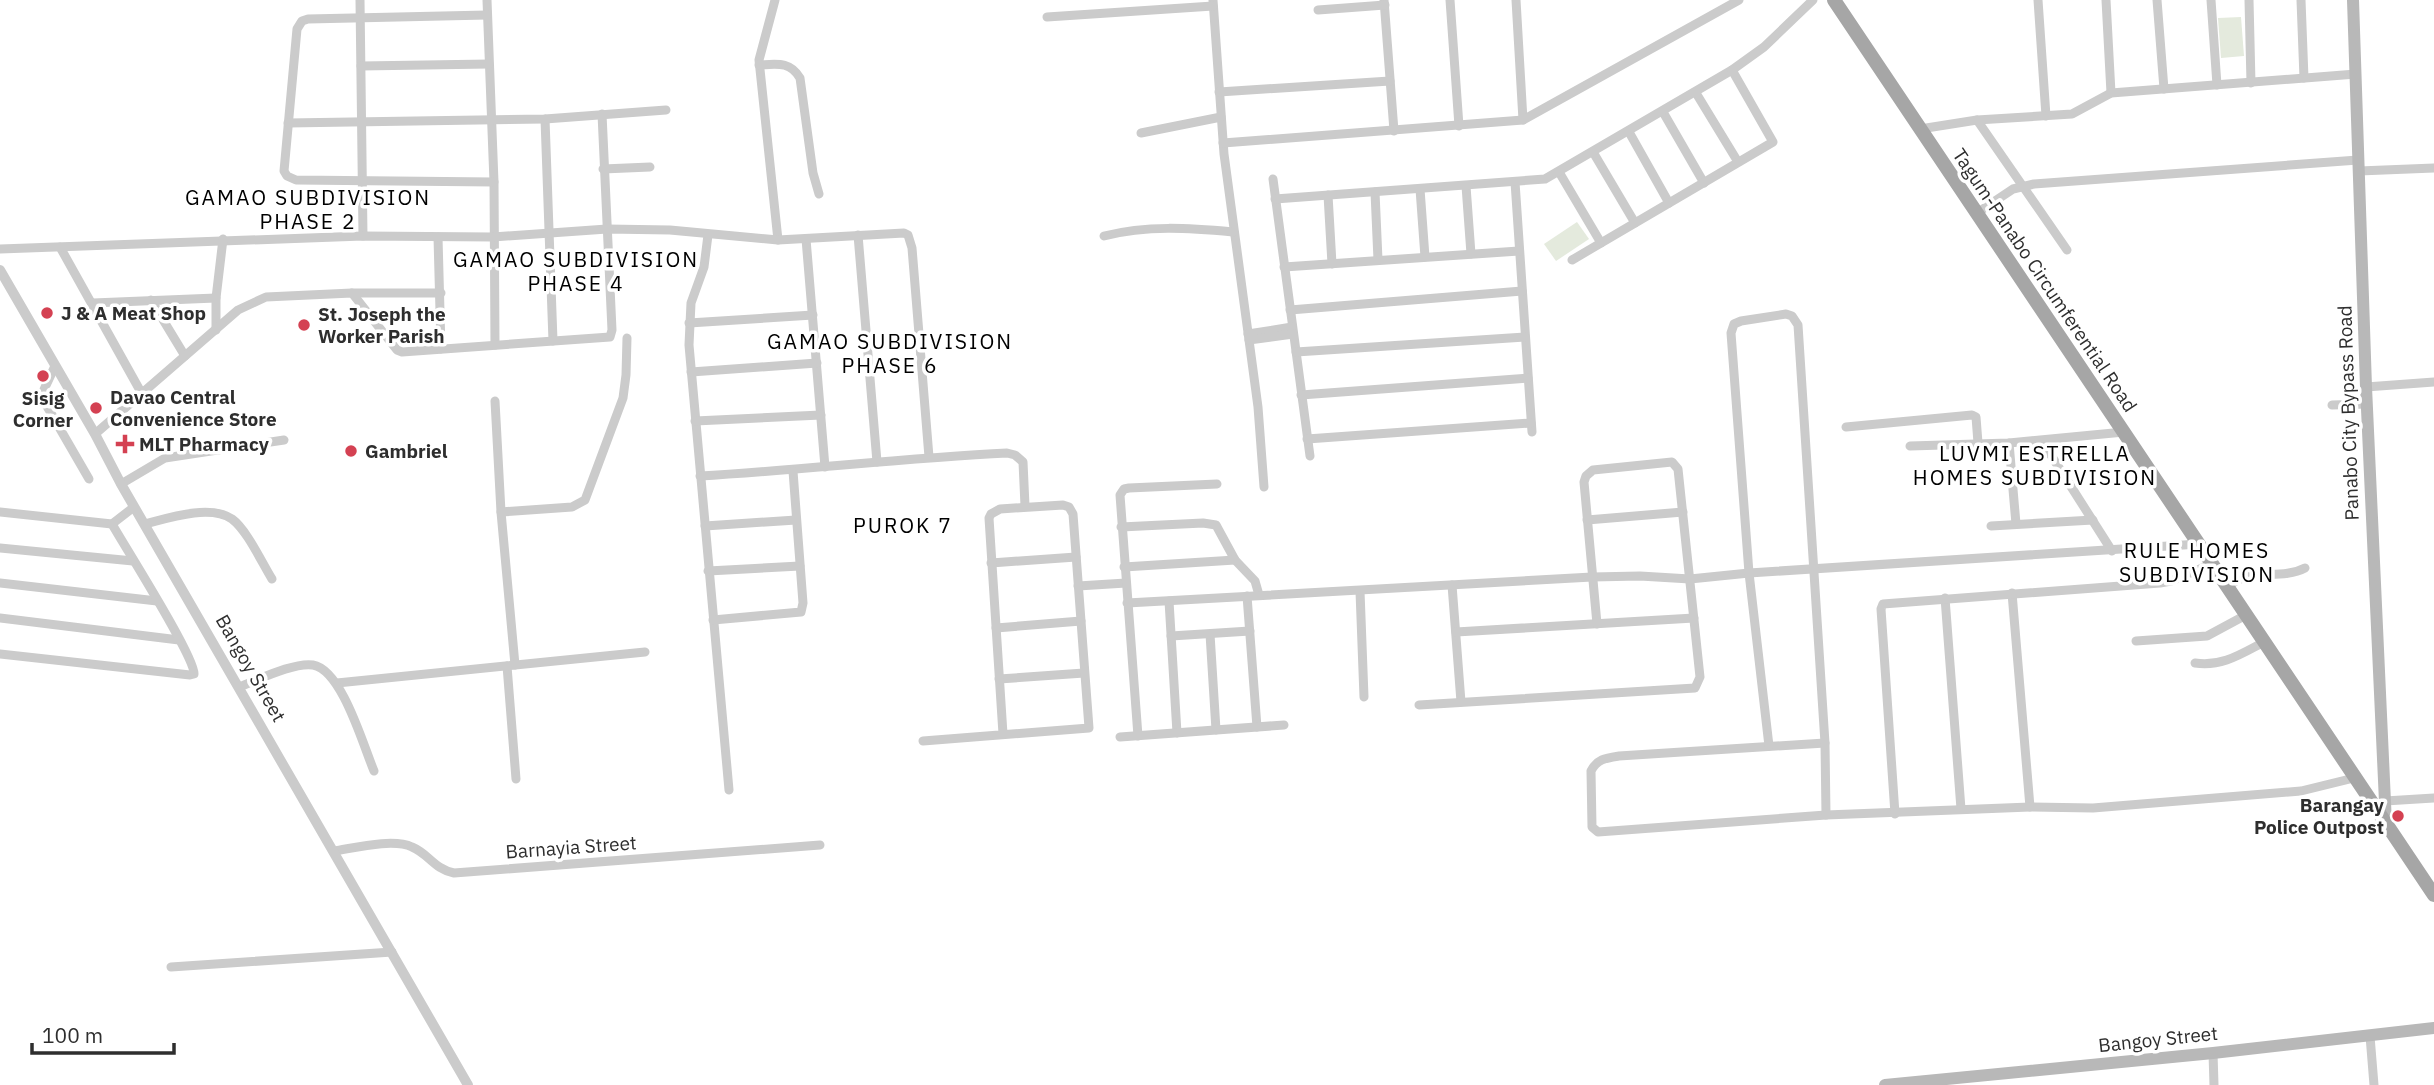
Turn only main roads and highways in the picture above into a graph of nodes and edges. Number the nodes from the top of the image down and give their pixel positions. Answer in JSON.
{"nodes":[{"id":1,"x":1834,"y":0,"type":"edge"},
{"id":2,"x":2353,"y":0,"type":"edge"},
{"id":3,"x":2386,"y":824,"type":"junction"},
{"id":4,"x":2434,"y":895,"type":"edge"},
{"id":5,"x":2434,"y":1028,"type":"edge"},
{"id":6,"x":1885,"y":1085,"type":"edge"}],
"edges":[{"from":1,"to":3,"type":"main road","name":"Tagum-Panabo Circumferential Road"},
{"from":2,"to":3,"type":"main road","name":"Panabo City Bypass Road"},
{"from":3,"to":4,"type":"main road","name":"Tagum-Panabo Circumferential Road"},
{"from":5,"to":6,"type":"main road","name":"Bangoy Street"}]}
